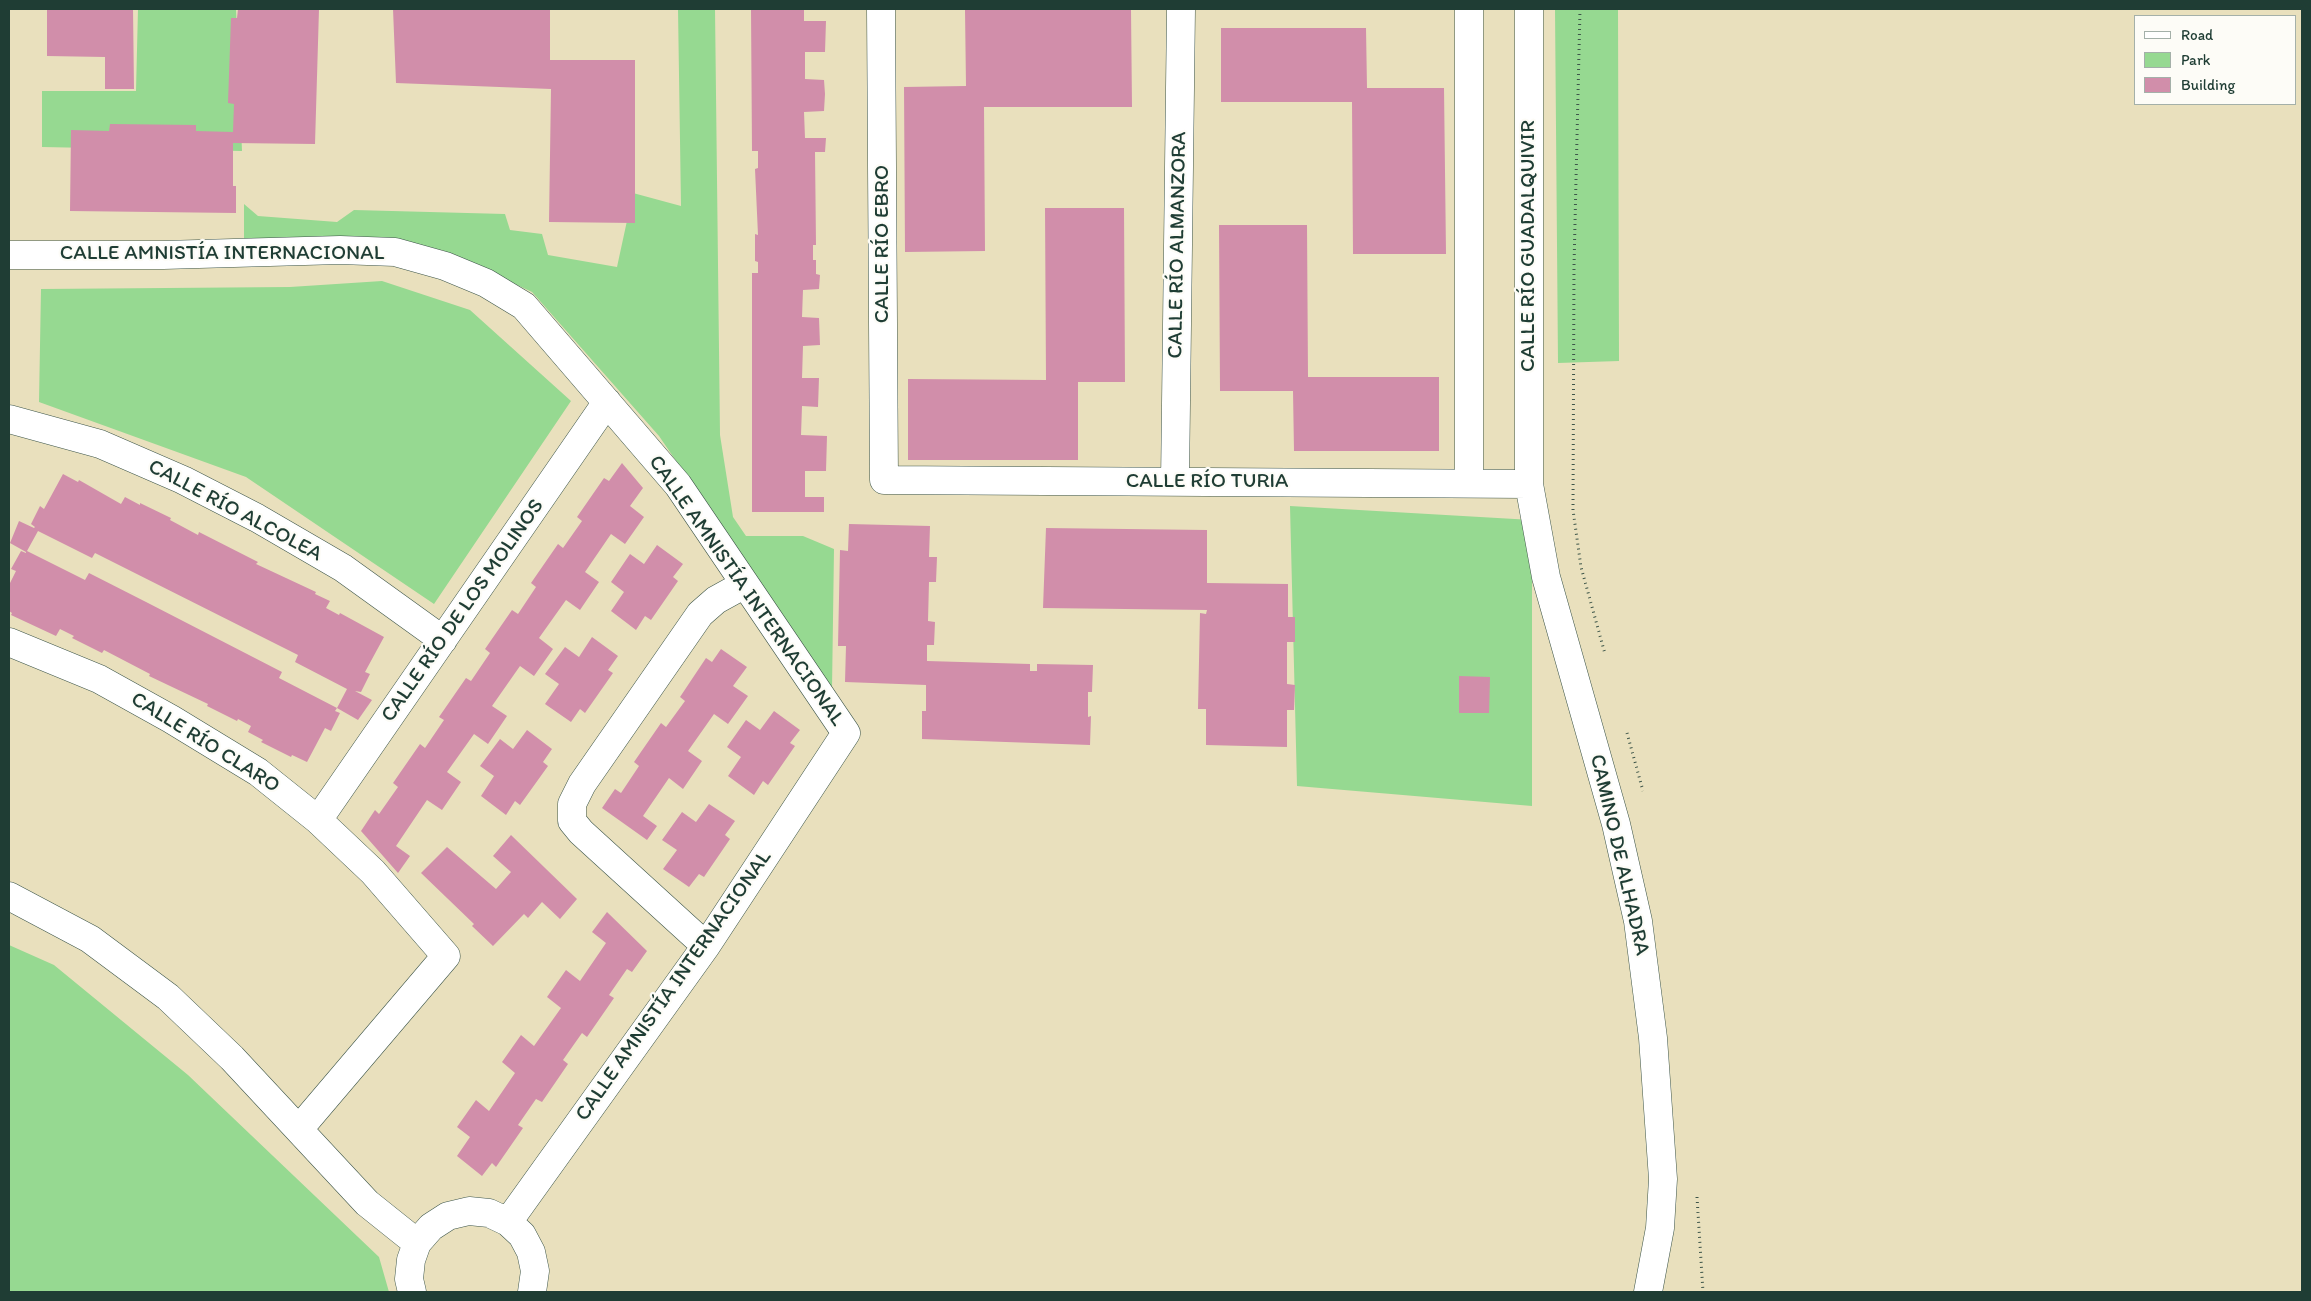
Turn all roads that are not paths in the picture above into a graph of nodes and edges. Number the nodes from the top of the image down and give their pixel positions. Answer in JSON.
{"nodes":[{"id":1,"x":881,"y":9,"type":"edge"},
{"id":2,"x":1181,"y":9,"type":"edge"},
{"id":3,"x":1469,"y":9,"type":"edge"},
{"id":4,"x":1529,"y":9,"type":"edge"},
{"id":5,"x":9,"y":254,"type":"edge"},
{"id":6,"x":607,"y":402,"type":"junction"},
{"id":7,"x":9,"y":419,"type":"edge"},
{"id":8,"x":884,"y":480,"type":"joint"},
{"id":9,"x":1175,"y":482,"type":"junction"},
{"id":10,"x":1469,"y":483,"type":"junction"},
{"id":11,"x":1529,"y":484,"type":"junction"},
{"id":12,"x":745,"y":584,"type":"junction"},
{"id":13,"x":443,"y":640,"type":"junction"},
{"id":14,"x":9,"y":642,"type":"edge"},
{"id":15,"x":318,"y":820,"type":"junction"},
{"id":16,"x":9,"y":896,"type":"edge"},
{"id":17,"x":706,"y":946,"type":"junction"},
{"id":18,"x":299,"y":1129,"type":"junction"},
{"id":19,"x":508,"y":1222,"type":"junction"},
{"id":20,"x":418,"y":1243,"type":"junction"},
{"id":21,"x":412,"y":1292,"type":"edge"},
{"id":22,"x":532,"y":1292,"type":"edge"},
{"id":23,"x":1648,"y":1292,"type":"edge"}],
"edges":[{"from":1,"to":8,"type":"street","name":"CALLE RÍO EBRO"},
{"from":2,"to":9,"type":"street","name":"CALLE RÍO ALMANZORA"},
{"from":3,"to":10,"type":"street"},
{"from":4,"to":11,"type":"street","name":"CALLE RÍO GUADALQUIVIR"},
{"from":5,"to":6,"type":"street","name":"CALLE AMNISTÍA INTERNACIONAL"},
{"from":6,"to":12,"type":"street","name":"CALLE AMNISTÍA INTERNACIONAL"},
{"from":6,"to":13,"type":"street","name":"CALLE RÍO DE LOS MOLINOS"},
{"from":7,"to":13,"type":"street","name":"CALLE RÍO ALCOLEA"},
{"from":8,"to":9,"type":"street","name":"CALLE RÍO TURIA"},
{"from":9,"to":10,"type":"street","name":"CALLE RÍO TURIA"},
{"from":10,"to":11,"type":"street","name":"CALLE RÍO TURIA"},
{"from":11,"to":23,"type":"street","name":"CAMINO DE ALHADRA"},
{"from":12,"to":17,"type":"street","name":"CALLE AMNISTÍA INTERNACIONAL"},
{"from":12,"to":17,"type":"street"},
{"from":13,"to":15,"type":"street","name":"CALLE RÍO DE LOS MOLINOS"},
{"from":14,"to":15,"type":"street","name":"CALLE RÍO CLARO"},
{"from":15,"to":18,"type":"street","name":"CALLE RÍO CLARO"},
{"from":16,"to":18,"type":"street"},
{"from":17,"to":19,"type":"street","name":"CALLE AMNISTÍA INTERNACIONAL"},
{"from":18,"to":20,"type":"street"},
{"from":19,"to":20,"type":"street"},
{"from":19,"to":22,"type":"street"},
{"from":20,"to":21,"type":"street"}]}
